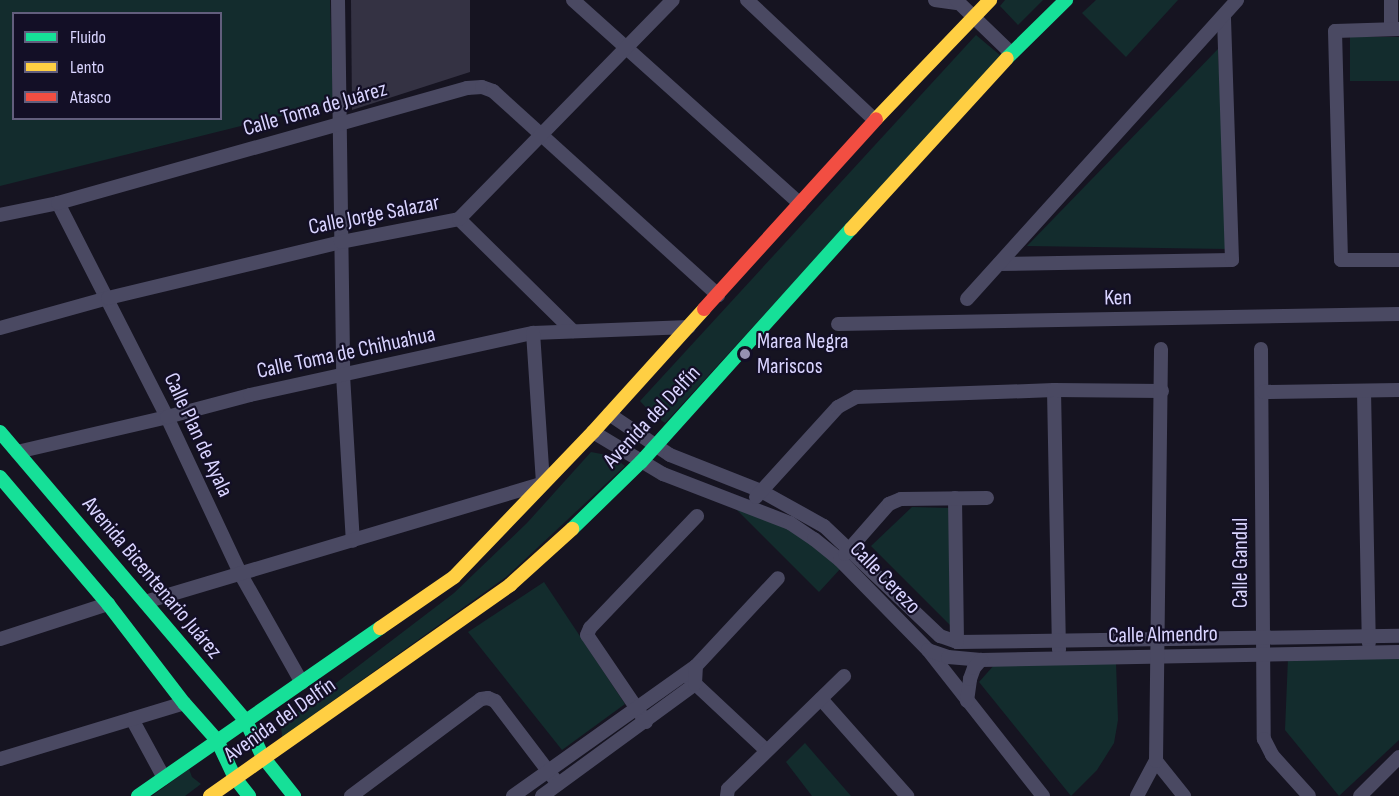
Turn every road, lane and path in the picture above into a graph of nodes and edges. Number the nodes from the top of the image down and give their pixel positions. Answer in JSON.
{"nodes":[{"id":1,"x":338,"y":0,"type":"edge"},
{"id":2,"x":573,"y":0,"type":"edge"},
{"id":3,"x":673,"y":0,"type":"edge"},
{"id":4,"x":747,"y":0,"type":"edge"},
{"id":5,"x":935,"y":0,"type":"edge"},
{"id":6,"x":990,"y":0,"type":"edge"},
{"id":7,"x":1066,"y":0,"type":"edge"},
{"id":8,"x":1236,"y":0,"type":"edge"},
{"id":9,"x":1391,"y":0,"type":"edge"},
{"id":10,"x":956,"y":2,"type":"edge"},
{"id":11,"x":1224,"y":16,"type":"junction"},
{"id":12,"x":973,"y":18,"type":"junction"},
{"id":13,"x":1395,"y":29,"type":"edge"},
{"id":14,"x":628,"y":49,"type":"junction"},
{"id":15,"x":1011,"y":53,"type":"junction"},
{"id":16,"x":875,"y":120,"type":"junction"},
{"id":17,"x":339,"y":125,"type":"junction"},
{"id":18,"x":542,"y":136,"type":"junction"},
{"id":19,"x":58,"y":202,"type":"junction"},
{"id":20,"x":800,"y":204,"type":"junction"},
{"id":21,"x":0,"y":215,"type":"edge"},
{"id":22,"x":459,"y":219,"type":"junction"},
{"id":23,"x":340,"y":242,"type":"junction"},
{"id":24,"x":1399,"y":260,"type":"edge"},
{"id":25,"x":999,"y":264,"type":"junction"},
{"id":26,"x":718,"y":296,"type":"junction"},
{"id":27,"x":108,"y":297,"type":"junction"},
{"id":28,"x":967,"y":299,"type":"dead end"},
{"id":29,"x":1399,"y":314,"type":"edge"},
{"id":30,"x":838,"y":324,"type":"dead end"},
{"id":31,"x":689,"y":327,"type":"junction"},
{"id":32,"x":0,"y":328,"type":"edge"},
{"id":33,"x":573,"y":331,"type":"junction"},
{"id":34,"x":533,"y":333,"type":"junction"},
{"id":35,"x":1161,"y":349,"type":"dead end"},
{"id":36,"x":1262,"y":349,"type":"dead end"},
{"id":37,"x":343,"y":375,"type":"junction"},
{"id":38,"x":1054,"y":390,"type":"junction"},
{"id":39,"x":1399,"y":390,"type":"edge"},
{"id":40,"x":1364,"y":391,"type":"junction"},
{"id":41,"x":1161,"y":392,"type":"junction"},
{"id":42,"x":1263,"y":392,"type":"junction"},
{"id":43,"x":609,"y":414,"type":"junction"},
{"id":44,"x":167,"y":417,"type":"junction"},
{"id":45,"x":0,"y":432,"type":"edge"},
{"id":46,"x":593,"y":432,"type":"junction"},
{"id":47,"x":656,"y":445,"type":"junction"},
{"id":48,"x":17,"y":452,"type":"junction"},
{"id":49,"x":641,"y":462,"type":"junction"},
{"id":50,"x":0,"y":477,"type":"edge"},
{"id":51,"x":543,"y":483,"type":"junction"},
{"id":52,"x":761,"y":491,"type":"junction"},
{"id":53,"x":955,"y":498,"type":"junction"},
{"id":54,"x":987,"y":498,"type":"dead end"},
{"id":55,"x":748,"y":506,"type":"junction"},
{"id":56,"x":697,"y":516,"type":"dead end"},
{"id":57,"x":352,"y":541,"type":"junction"},
{"id":58,"x":850,"y":548,"type":"junction"},
{"id":59,"x":840,"y":560,"type":"junction"},
{"id":60,"x":240,"y":573,"type":"junction"},
{"id":61,"x":778,"y":578,"type":"dead end"},
{"id":62,"x":145,"y":602,"type":"junction"},
{"id":63,"x":108,"y":604,"type":"junction"},
{"id":64,"x":940,"y":636,"type":"joint"},
{"id":65,"x":1399,"y":636,"type":"edge"},
{"id":66,"x":1368,"y":637,"type":"junction"},
{"id":67,"x":1262,"y":638,"type":"junction"},
{"id":68,"x":0,"y":639,"type":"edge"},
{"id":69,"x":1157,"y":639,"type":"junction"},
{"id":70,"x":1059,"y":641,"type":"junction"},
{"id":71,"x":957,"y":642,"type":"junction"},
{"id":72,"x":928,"y":650,"type":"junction"},
{"id":73,"x":1370,"y":652,"type":"junction"},
{"id":74,"x":1399,"y":652,"type":"edge"},
{"id":75,"x":1262,"y":654,"type":"junction"},
{"id":76,"x":1157,"y":656,"type":"junction"},
{"id":77,"x":1059,"y":658,"type":"junction"},
{"id":78,"x":981,"y":660,"type":"junction"},
{"id":79,"x":690,"y":669,"type":"junction"},
{"id":80,"x":844,"y":676,"type":"dead end"},
{"id":81,"x":302,"y":683,"type":"junction"},
{"id":82,"x":695,"y":684,"type":"junction"},
{"id":83,"x":821,"y":699,"type":"junction"},
{"id":84,"x":967,"y":701,"type":"junction"},
{"id":85,"x":184,"y":703,"type":"junction"},
{"id":86,"x":635,"y":708,"type":"junction"},
{"id":87,"x":132,"y":719,"type":"junction"},
{"id":88,"x":246,"y":721,"type":"junction"},
{"id":89,"x":646,"y":722,"type":"junction"},
{"id":90,"x":218,"y":740,"type":"junction"},
{"id":91,"x":767,"y":751,"type":"junction"},
{"id":92,"x":263,"y":757,"type":"junction"},
{"id":93,"x":1399,"y":757,"type":"edge"},
{"id":94,"x":0,"y":759,"type":"edge"},
{"id":95,"x":1156,"y":761,"type":"junction"},
{"id":96,"x":547,"y":771,"type":"junction"},
{"id":97,"x":164,"y":778,"type":"junction"},
{"id":98,"x":235,"y":778,"type":"junction"},
{"id":99,"x":558,"y":784,"type":"junction"},
{"id":100,"x":728,"y":792,"type":"edge"},
{"id":101,"x":138,"y":796,"type":"edge"},
{"id":102,"x":210,"y":796,"type":"edge"},
{"id":103,"x":249,"y":796,"type":"edge"},
{"id":104,"x":294,"y":796,"type":"edge"},
{"id":105,"x":351,"y":796,"type":"edge"},
{"id":106,"x":513,"y":796,"type":"edge"},
{"id":107,"x":542,"y":796,"type":"edge"},
{"id":108,"x":907,"y":796,"type":"edge"},
{"id":109,"x":1043,"y":796,"type":"edge"},
{"id":110,"x":1137,"y":796,"type":"edge"},
{"id":111,"x":1184,"y":796,"type":"edge"},
{"id":112,"x":1310,"y":796,"type":"edge"},
{"id":113,"x":1360,"y":796,"type":"edge"}],
"edges":[{"from":1,"to":17,"type":"street"},
{"from":2,"to":14,"type":"street"},
{"from":3,"to":14,"type":"street","name":"Calle Jorge Salazar"},
{"from":4,"to":16,"type":"street"},
{"from":5,"to":10,"type":"street"},
{"from":6,"to":12,"type":"street","name":"Avenida del Delfín"},
{"from":7,"to":15,"type":"street","name":"Avenida del Delfín"},
{"from":8,"to":11,"type":"street"},
{"from":9,"to":13,"type":"street"},
{"from":10,"to":12,"type":"street"},
{"from":11,"to":25,"type":"street"},
{"from":11,"to":25,"type":"street"},
{"from":12,"to":15,"type":"street"},
{"from":12,"to":16,"type":"street","name":"Avenida del Delfín"},
{"from":13,"to":24,"type":"street"},
{"from":14,"to":18,"type":"street","name":"Calle Jorge Salazar"},
{"from":14,"to":20,"type":"street"},
{"from":15,"to":47,"type":"street","name":"Avenida del Delfín"},
{"from":16,"to":20,"type":"street","name":"Avenida del Delfín"},
{"from":17,"to":18,"type":"street","name":"Calle Toma de Juárez"},
{"from":17,"to":19,"type":"street","name":"Calle Toma de Juárez"},
{"from":17,"to":23,"type":"street"},
{"from":18,"to":22,"type":"street","name":"Calle Jorge Salazar"},
{"from":18,"to":26,"type":"street"},
{"from":19,"to":21,"type":"street","name":"Calle Toma de Juárez"},
{"from":19,"to":27,"type":"street","name":"Calle Plan de Ayala"},
{"from":20,"to":26,"type":"street","name":"Avenida del Delfín"},
{"from":22,"to":23,"type":"street","name":"Calle Jorge Salazar"},
{"from":22,"to":33,"type":"street"},
{"from":23,"to":27,"type":"street","name":"Calle Jorge Salazar"},
{"from":23,"to":37,"type":"street"},
{"from":25,"to":28,"type":"street"},
{"from":26,"to":31,"type":"street","name":"Avenida del Delfín"},
{"from":27,"to":32,"type":"street","name":"Calle Jorge Salazar"},
{"from":27,"to":44,"type":"street","name":"Calle Plan de Ayala"},
{"from":29,"to":30,"type":"street","name":"Ken"},
{"from":31,"to":33,"type":"street","name":"Calle Toma de Chihuahua"},
{"from":31,"to":43,"type":"street","name":"Avenida del Delfín"},
{"from":33,"to":34,"type":"street","name":"Calle Toma de Chihuahua"},
{"from":34,"to":37,"type":"street","name":"Calle Toma de Chihuahua"},
{"from":34,"to":51,"type":"street"},
{"from":35,"to":41,"type":"street"},
{"from":36,"to":42,"type":"street","name":"Calle Gandul"},
{"from":37,"to":44,"type":"street","name":"Calle Toma de Chihuahua"},
{"from":37,"to":57,"type":"street"},
{"from":38,"to":41,"type":"street"},
{"from":38,"to":52,"type":"street"},
{"from":38,"to":70,"type":"street"},
{"from":39,"to":40,"type":"street"},
{"from":40,"to":42,"type":"street"},
{"from":40,"to":66,"type":"street"},
{"from":41,"to":69,"type":"street"},
{"from":42,"to":67,"type":"street","name":"Calle Gandul"},
{"from":43,"to":46,"type":"street","name":"Avenida del Delfín"},
{"from":43,"to":47,"type":"street","name":"Avenida del Delfín"},
{"from":44,"to":48,"type":"street","name":"Calle Toma de Chihuahua"},
{"from":44,"to":60,"type":"street","name":"Calle Plan de Ayala"},
{"from":45,"to":48,"type":"street","name":"Avenida Bicentenario Juárez"},
{"from":46,"to":49,"type":"street","name":"Avenida del Delfín"},
{"from":46,"to":51,"type":"street","name":"Avenida del Delfín"},
{"from":47,"to":49,"type":"street","name":"Avenida del Delfín"},
{"from":47,"to":52,"type":"street","name":"Calle Cerezo"},
{"from":48,"to":62,"type":"street","name":"Avenida Bicentenario Juárez"},
{"from":49,"to":55,"type":"street","name":"Calle Cerezo"},
{"from":49,"to":92,"type":"street","name":"Avenida del Delfín"},
{"from":50,"to":63,"type":"street"},
{"from":51,"to":57,"type":"street"},
{"from":51,"to":81,"type":"street","name":"Avenida del Delfín"},
{"from":52,"to":55,"type":"street"},
{"from":52,"to":58,"type":"street","name":"Calle Cerezo"},
{"from":53,"to":54,"type":"street"},
{"from":53,"to":58,"type":"street"},
{"from":53,"to":71,"type":"street"},
{"from":55,"to":59,"type":"street","name":"Calle Cerezo"},
{"from":56,"to":86,"type":"street"},
{"from":57,"to":60,"type":"street"},
{"from":58,"to":59,"type":"street"},
{"from":58,"to":64,"type":"street","name":"Calle Cerezo"},
{"from":59,"to":72,"type":"street","name":"Calle Cerezo"},
{"from":60,"to":62,"type":"street"},
{"from":60,"to":81,"type":"street","name":"Calle Plan de Ayala"},
{"from":61,"to":79,"type":"street"},
{"from":62,"to":88,"type":"street","name":"Avenida Bicentenario Juárez"},
{"from":63,"to":68,"type":"street"},
{"from":63,"to":85,"type":"street"},
{"from":64,"to":71,"type":"street","name":"Calle Almendro"},
{"from":65,"to":66,"type":"street","name":"Calle Almendro"},
{"from":66,"to":67,"type":"street","name":"Calle Almendro"},
{"from":66,"to":73,"type":"street"},
{"from":67,"to":69,"type":"street","name":"Calle Almendro"},
{"from":67,"to":75,"type":"street","name":"Calle Gandul"},
{"from":69,"to":70,"type":"street","name":"Calle Almendro"},
{"from":69,"to":76,"type":"street"},
{"from":70,"to":71,"type":"street","name":"Calle Almendro"},
{"from":70,"to":77,"type":"street"},
{"from":72,"to":78,"type":"street","name":"Calle Almendro"},
{"from":72,"to":84,"type":"street","name":"Calle Cerezo"},
{"from":73,"to":74,"type":"street","name":"Calle Almendro"},
{"from":73,"to":75,"type":"street","name":"Calle Almendro"},
{"from":75,"to":76,"type":"street","name":"Calle Almendro"},
{"from":75,"to":112,"type":"street","name":"Calle Gandul"},
{"from":76,"to":77,"type":"street","name":"Calle Almendro"},
{"from":76,"to":95,"type":"street"},
{"from":77,"to":78,"type":"street","name":"Calle Almendro"},
{"from":78,"to":84,"type":"street"},
{"from":79,"to":82,"type":"street"},
{"from":79,"to":86,"type":"street"},
{"from":80,"to":83,"type":"street"},
{"from":81,"to":88,"type":"street","name":"Avenida del Delfín"},
{"from":82,"to":89,"type":"street"},
{"from":82,"to":91,"type":"street"},
{"from":83,"to":91,"type":"street"},
{"from":83,"to":108,"type":"street"},
{"from":84,"to":109,"type":"street","name":"Calle Cerezo"},
{"from":85,"to":87,"type":"street"},
{"from":85,"to":90,"type":"street"},
{"from":86,"to":89,"type":"street"},
{"from":86,"to":96,"type":"street"},
{"from":87,"to":94,"type":"street"},
{"from":87,"to":97,"type":"street"},
{"from":88,"to":90,"type":"street","name":"Avenida del Delfín"},
{"from":88,"to":92,"type":"street","name":"Avenida Bicentenario Juárez"},
{"from":89,"to":99,"type":"street"},
{"from":90,"to":97,"type":"street","name":"Avenida del Delfín"},
{"from":90,"to":98,"type":"street"},
{"from":91,"to":100,"type":"street"},
{"from":92,"to":98,"type":"street","name":"Avenida del Delfín"},
{"from":92,"to":104,"type":"street","name":"Avenida Bicentenario Juárez"},
{"from":93,"to":113,"type":"street"},
{"from":95,"to":110,"type":"street"},
{"from":95,"to":111,"type":"street"},
{"from":96,"to":99,"type":"street"},
{"from":96,"to":105,"type":"street"},
{"from":96,"to":106,"type":"street"},
{"from":97,"to":101,"type":"street","name":"Avenida del Delfín"},
{"from":98,"to":102,"type":"street","name":"Avenida del Delfín"},
{"from":98,"to":103,"type":"street"},
{"from":99,"to":107,"type":"street"}]}
